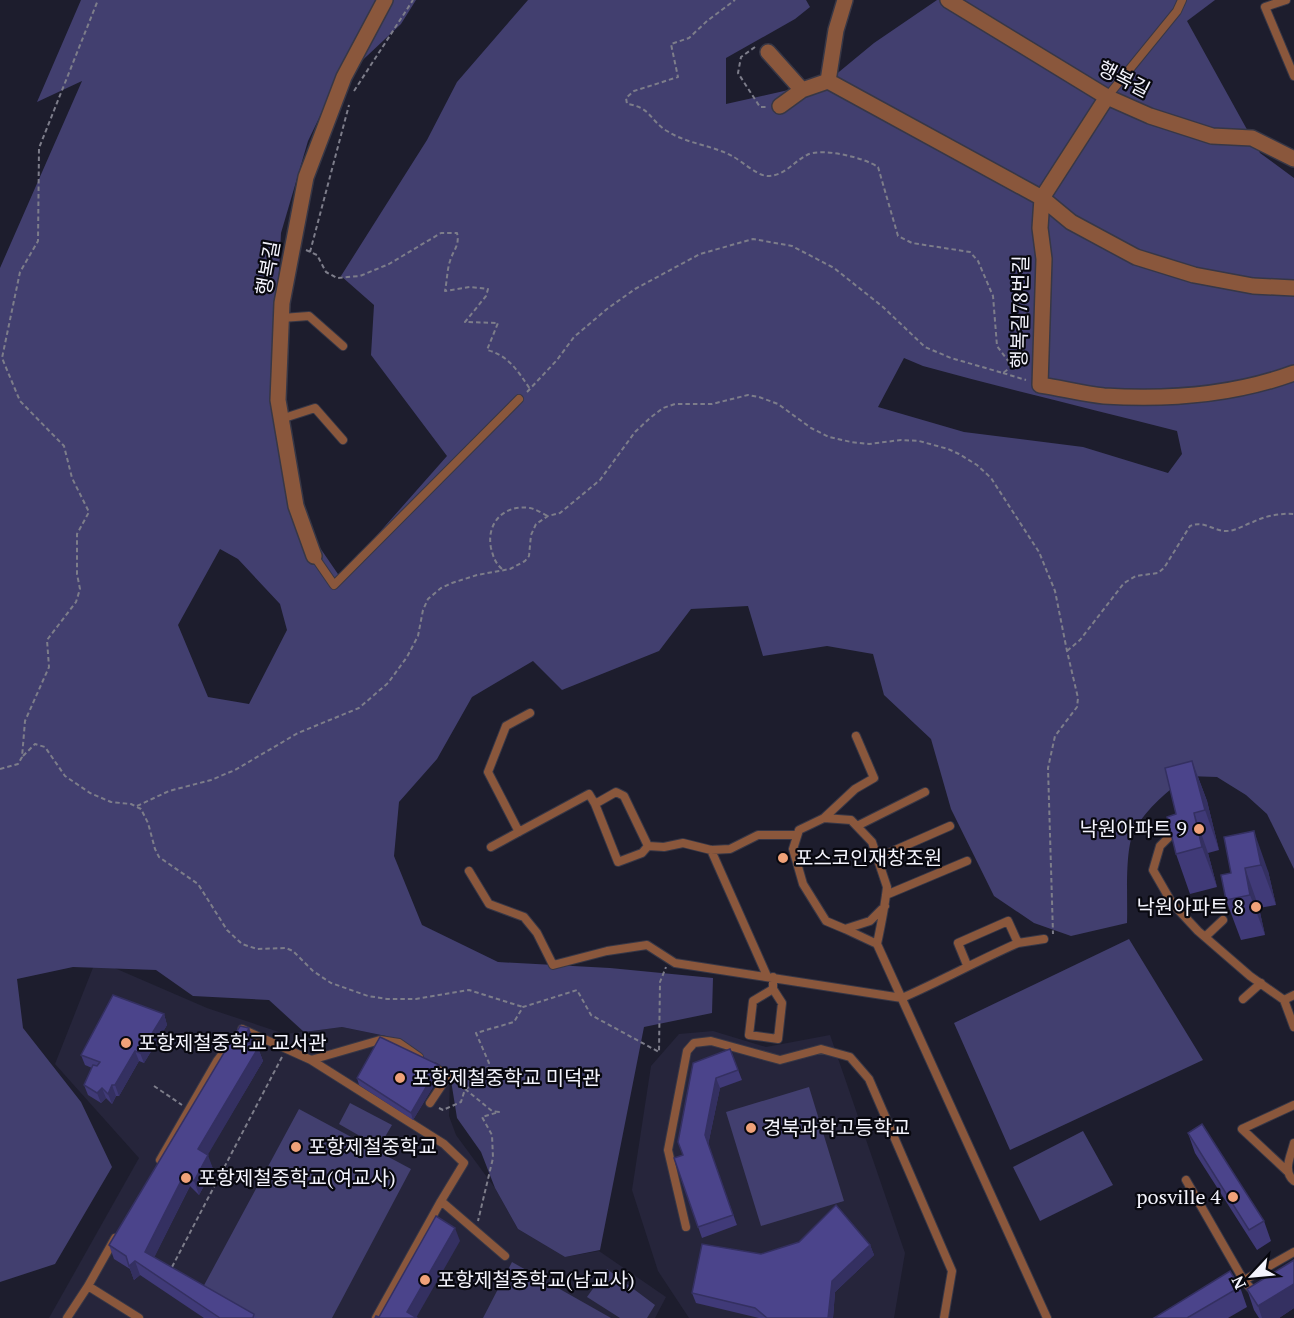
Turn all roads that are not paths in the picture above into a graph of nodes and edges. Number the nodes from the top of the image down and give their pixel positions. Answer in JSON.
{"nodes":[{"id":1,"x":386,"y":0,"type":"edge"},
{"id":2,"x":845,"y":0,"type":"edge"},
{"id":3,"x":948,"y":0,"type":"edge"},
{"id":4,"x":1182,"y":0,"type":"edge"},
{"id":5,"x":1286,"y":0,"type":"edge"},
{"id":6,"x":768,"y":52,"type":"road end"},
{"id":7,"x":1294,"y":76,"type":"edge"},
{"id":8,"x":828,"y":81,"type":"junction"},
{"id":9,"x":802,"y":90,"type":"junction"},
{"id":10,"x":1107,"y":97,"type":"junction"},
{"id":11,"x":780,"y":106,"type":"road end"},
{"id":12,"x":1294,"y":159,"type":"edge"},
{"id":13,"x":1042,"y":198,"type":"junction"},
{"id":14,"x":1294,"y":288,"type":"edge"},
{"id":15,"x":282,"y":318,"type":"junction"},
{"id":16,"x":343,"y":346,"type":"dead end"},
{"id":17,"x":1294,"y":373,"type":"edge"},
{"id":18,"x":519,"y":399,"type":"dead end"},
{"id":19,"x":281,"y":419,"type":"junction"},
{"id":20,"x":343,"y":440,"type":"dead end"},
{"id":21,"x":314,"y":556,"type":"joint"},
{"id":22,"x":530,"y":713,"type":"dead end"},
{"id":23,"x":856,"y":736,"type":"dead end"},
{"id":24,"x":926,"y":792,"type":"dead end"},
{"id":25,"x":595,"y":804,"type":"junction"},
{"id":26,"x":824,"y":818,"type":"junction"},
{"id":27,"x":857,"y":826,"type":"junction"},
{"id":28,"x":950,"y":826,"type":"dead end"},
{"id":29,"x":1175,"y":831,"type":"edge"},
{"id":30,"x":519,"y":832,"type":"junction"},
{"id":31,"x":797,"y":835,"type":"junction"},
{"id":32,"x":648,"y":846,"type":"junction"},
{"id":33,"x":490,"y":848,"type":"dead end"},
{"id":34,"x":711,"y":850,"type":"junction"},
{"id":35,"x":877,"y":858,"type":"junction"},
{"id":36,"x":967,"y":861,"type":"dead end"},
{"id":37,"x":469,"y":871,"type":"dead end"},
{"id":38,"x":886,"y":895,"type":"junction"},
{"id":39,"x":885,"y":906,"type":"junction"},
{"id":40,"x":1223,"y":920,"type":"edge"},
{"id":41,"x":845,"y":929,"type":"junction"},
{"id":42,"x":1205,"y":937,"type":"junction"},
{"id":43,"x":1044,"y":939,"type":"road end"},
{"id":44,"x":1018,"y":943,"type":"junction"},
{"id":45,"x":878,"y":944,"type":"junction"},
{"id":46,"x":967,"y":965,"type":"junction"},
{"id":47,"x":770,"y":976,"type":"junction"},
{"id":48,"x":1261,"y":983,"type":"junction"},
{"id":49,"x":773,"y":989,"type":"junction"},
{"id":50,"x":1294,"y":995,"type":"edge"},
{"id":51,"x":902,"y":998,"type":"junction"},
{"id":52,"x":1243,"y":999,"type":"dead end"},
{"id":53,"x":1284,"y":1000,"type":"junction"},
{"id":54,"x":1294,"y":1027,"type":"edge"},
{"id":55,"x":311,"y":1060,"type":"junction"},
{"id":56,"x":430,"y":1103,"type":"road end"},
{"id":57,"x":1294,"y":1105,"type":"edge"},
{"id":58,"x":1294,"y":1143,"type":"edge"},
{"id":59,"x":1287,"y":1170,"type":"junction"},
{"id":60,"x":154,"y":1172,"type":"edge"},
{"id":61,"x":1186,"y":1180,"type":"dead end"},
{"id":62,"x":1294,"y":1181,"type":"edge"},
{"id":63,"x":441,"y":1201,"type":"junction"},
{"id":64,"x":686,"y":1227,"type":"dead end"},
{"id":65,"x":118,"y":1234,"type":"edge"},
{"id":66,"x":1294,"y":1252,"type":"edge"},
{"id":67,"x":505,"y":1256,"type":"dead end"},
{"id":68,"x":1244,"y":1281,"type":"junction"},
{"id":69,"x":88,"y":1286,"type":"junction"},
{"id":70,"x":1235,"y":1286,"type":"edge"},
{"id":71,"x":1261,"y":1301,"type":"edge"},
{"id":72,"x":67,"y":1318,"type":"edge"},
{"id":73,"x":139,"y":1318,"type":"edge"},
{"id":74,"x":376,"y":1318,"type":"edge"},
{"id":75,"x":944,"y":1318,"type":"edge"},
{"id":76,"x":1047,"y":1318,"type":"edge"}],
"edges":[{"from":1,"to":15,"type":"street","name":"행복길"},
{"from":2,"to":8,"type":"street"},
{"from":3,"to":10,"type":"street","name":"행복길"},
{"from":4,"to":10,"type":"lane"},
{"from":5,"to":7,"type":"lane"},
{"from":6,"to":9,"type":"street"},
{"from":8,"to":9,"type":"street"},
{"from":8,"to":13,"type":"street"},
{"from":9,"to":11,"type":"street"},
{"from":10,"to":12,"type":"street","name":"행복길"},
{"from":10,"to":13,"type":"street"},
{"from":13,"to":14,"type":"street"},
{"from":13,"to":17,"type":"street","name":"행복길78번길"},
{"from":15,"to":16,"type":"lane"},
{"from":15,"to":19,"type":"street","name":"행복길"},
{"from":18,"to":21,"type":"lane"},
{"from":19,"to":20,"type":"lane"},
{"from":19,"to":21,"type":"street","name":"행복길"},
{"from":22,"to":30,"type":"lane"},
{"from":23,"to":26,"type":"lane"},
{"from":24,"to":27,"type":"lane"},
{"from":25,"to":30,"type":"lane"},
{"from":25,"to":32,"type":"lane"},
{"from":25,"to":32,"type":"lane"},
{"from":26,"to":27,"type":"lane"},
{"from":26,"to":31,"type":"lane"},
{"from":27,"to":35,"type":"lane"},
{"from":28,"to":35,"type":"lane"},
{"from":29,"to":42,"type":"lane"},
{"from":30,"to":33,"type":"lane"},
{"from":31,"to":34,"type":"lane"},
{"from":31,"to":41,"type":"lane"},
{"from":32,"to":34,"type":"lane"},
{"from":34,"to":47,"type":"lane"},
{"from":35,"to":38,"type":"lane"},
{"from":36,"to":38,"type":"lane"},
{"from":37,"to":47,"type":"lane"},
{"from":38,"to":39,"type":"lane"},
{"from":39,"to":41,"type":"lane"},
{"from":39,"to":45,"type":"lane"},
{"from":40,"to":42,"type":"lane"},
{"from":41,"to":45,"type":"lane"},
{"from":42,"to":48,"type":"lane"},
{"from":43,"to":44,"type":"lane"},
{"from":44,"to":46,"type":"lane"},
{"from":44,"to":46,"type":"lane"},
{"from":45,"to":51,"type":"lane"},
{"from":46,"to":51,"type":"lane"},
{"from":47,"to":49,"type":"lane"},
{"from":47,"to":51,"type":"lane"},
{"from":48,"to":52,"type":"lane"},
{"from":48,"to":53,"type":"lane"},
{"from":49,"to":49,"type":"lane"},
{"from":50,"to":53,"type":"lane"},
{"from":51,"to":76,"type":"lane"},
{"from":53,"to":54,"type":"lane"},
{"from":55,"to":56,"type":"lane"},
{"from":55,"to":60,"type":"lane"},
{"from":55,"to":63,"type":"lane"},
{"from":57,"to":59,"type":"lane"},
{"from":58,"to":59,"type":"lane"},
{"from":59,"to":62,"type":"lane"},
{"from":61,"to":68,"type":"lane"},
{"from":63,"to":67,"type":"lane"},
{"from":63,"to":74,"type":"lane"},
{"from":64,"to":75,"type":"lane"},
{"from":65,"to":69,"type":"lane"},
{"from":66,"to":68,"type":"lane"},
{"from":68,"to":70,"type":"lane"},
{"from":68,"to":71,"type":"lane"},
{"from":69,"to":72,"type":"lane"},
{"from":69,"to":73,"type":"lane"}]}
